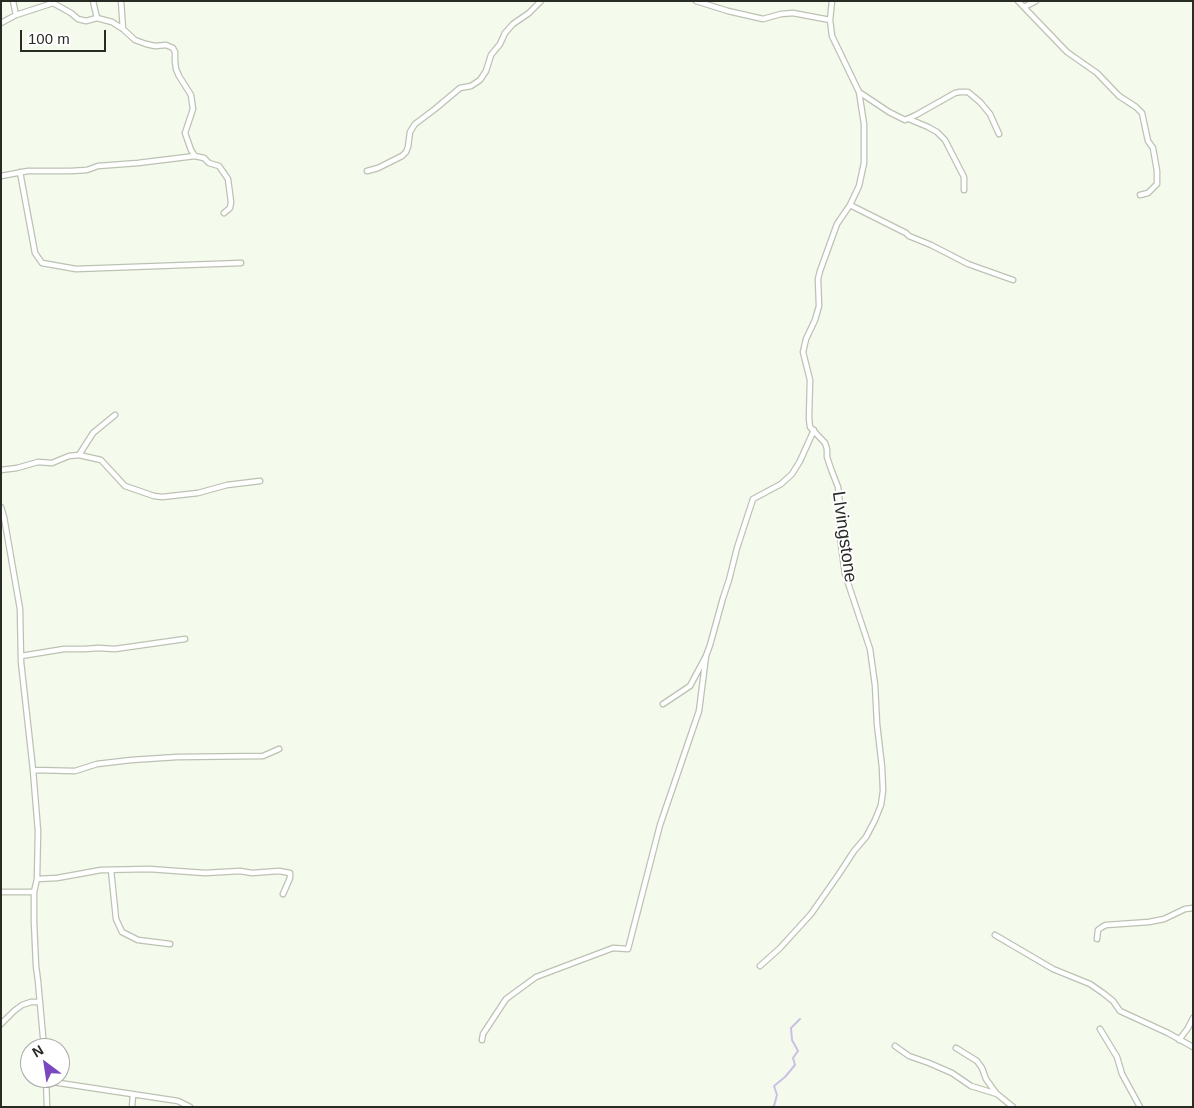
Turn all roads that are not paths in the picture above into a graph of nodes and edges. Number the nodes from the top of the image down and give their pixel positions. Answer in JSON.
{"nodes":[{"id":1,"x":13,"y":1,"type":"edge"},
{"id":2,"x":92,"y":1,"type":"edge"},
{"id":3,"x":121,"y":1,"type":"edge"},
{"id":4,"x":541,"y":1,"type":"edge"},
{"id":5,"x":696,"y":1,"type":"edge"},
{"id":6,"x":832,"y":1,"type":"edge"},
{"id":7,"x":1018,"y":1,"type":"edge"},
{"id":8,"x":1036,"y":1,"type":"edge"},
{"id":9,"x":1024,"y":7,"type":"junction"},
{"id":10,"x":16,"y":16,"type":"junction"},
{"id":11,"x":98,"y":18,"type":"junction"},
{"id":12,"x":830,"y":20,"type":"junction"},
{"id":13,"x":1,"y":22,"type":"edge"},
{"id":14,"x":123,"y":29,"type":"junction"},
{"id":15,"x":859,"y":92,"type":"junction"},
{"id":16,"x":909,"y":119,"type":"junction"},
{"id":17,"x":999,"y":134,"type":"dead end"},
{"id":18,"x":195,"y":156,"type":"junction"},
{"id":19,"x":367,"y":171,"type":"dead end"},
{"id":20,"x":20,"y":172,"type":"junction"},
{"id":21,"x":1,"y":176,"type":"edge"},
{"id":22,"x":964,"y":190,"type":"dead end"},
{"id":23,"x":1140,"y":195,"type":"dead end"},
{"id":24,"x":850,"y":205,"type":"junction"},
{"id":25,"x":224,"y":213,"type":"dead end"},
{"id":26,"x":241,"y":263,"type":"dead end"},
{"id":27,"x":1013,"y":280,"type":"dead end"},
{"id":28,"x":115,"y":415,"type":"dead end"},
{"id":29,"x":814,"y":430,"type":"junction"},
{"id":30,"x":79,"y":455,"type":"junction"},
{"id":31,"x":1,"y":470,"type":"edge"},
{"id":32,"x":260,"y":481,"type":"dead end"},
{"id":33,"x":1,"y":507,"type":"edge"},
{"id":34,"x":185,"y":638,"type":"dead end"},
{"id":35,"x":20,"y":656,"type":"junction"},
{"id":36,"x":706,"y":656,"type":"junction"},
{"id":37,"x":663,"y":704,"type":"dead end"},
{"id":38,"x":279,"y":749,"type":"dead end"},
{"id":39,"x":33,"y":770,"type":"junction"},
{"id":40,"x":111,"y":870,"type":"junction"},
{"id":41,"x":37,"y":879,"type":"junction"},
{"id":42,"x":1,"y":892,"type":"edge"},
{"id":43,"x":34,"y":892,"type":"junction"},
{"id":44,"x":283,"y":894,"type":"dead end"},
{"id":45,"x":1193,"y":908,"type":"edge"},
{"id":46,"x":995,"y":935,"type":"dead end"},
{"id":47,"x":1097,"y":939,"type":"dead end"},
{"id":48,"x":170,"y":944,"type":"dead end"},
{"id":49,"x":760,"y":966,"type":"dead end"},
{"id":50,"x":40,"y":1002,"type":"junction"},
{"id":51,"x":1193,"y":1018,"type":"edge"},
{"id":52,"x":1,"y":1024,"type":"edge"},
{"id":53,"x":1100,"y":1029,"type":"dead end"},
{"id":54,"x":43,"y":1038,"type":"edge"},
{"id":55,"x":482,"y":1040,"type":"dead end"},
{"id":56,"x":1180,"y":1040,"type":"junction"},
{"id":57,"x":895,"y":1046,"type":"dead end"},
{"id":58,"x":1193,"y":1046,"type":"edge"},
{"id":59,"x":956,"y":1048,"type":"dead end"},
{"id":60,"x":70,"y":1084,"type":"edge"},
{"id":61,"x":46,"y":1088,"type":"edge"},
{"id":62,"x":133,"y":1094,"type":"junction"},
{"id":63,"x":997,"y":1094,"type":"junction"},
{"id":64,"x":47,"y":1107,"type":"edge"},
{"id":65,"x":132,"y":1107,"type":"edge"},
{"id":66,"x":190,"y":1107,"type":"edge"},
{"id":67,"x":1013,"y":1107,"type":"edge"},
{"id":68,"x":1140,"y":1107,"type":"edge"}],
"edges":[{"from":1,"to":10,"type":"street"},
{"from":2,"to":11,"type":"street"},
{"from":3,"to":14,"type":"street"},
{"from":4,"to":19,"type":"street"},
{"from":5,"to":12,"type":"street"},
{"from":6,"to":12,"type":"street","name":"LIvingstone"},
{"from":7,"to":9,"type":"street"},
{"from":8,"to":9,"type":"street"},
{"from":9,"to":23,"type":"street"},
{"from":10,"to":11,"type":"street"},
{"from":10,"to":13,"type":"street"},
{"from":11,"to":14,"type":"street"},
{"from":12,"to":15,"type":"street","name":"LIvingstone"},
{"from":14,"to":18,"type":"street"},
{"from":15,"to":16,"type":"street"},
{"from":15,"to":24,"type":"street","name":"LIvingstone"},
{"from":16,"to":17,"type":"street"},
{"from":16,"to":22,"type":"street"},
{"from":18,"to":20,"type":"street"},
{"from":18,"to":25,"type":"street"},
{"from":20,"to":21,"type":"street"},
{"from":20,"to":26,"type":"street"},
{"from":24,"to":27,"type":"street"},
{"from":24,"to":29,"type":"street","name":"LIvingstone"},
{"from":28,"to":30,"type":"street"},
{"from":29,"to":36,"type":"street"},
{"from":29,"to":49,"type":"street","name":"LIvingstone"},
{"from":30,"to":31,"type":"street"},
{"from":30,"to":32,"type":"street"},
{"from":33,"to":35,"type":"street"},
{"from":34,"to":35,"type":"street"},
{"from":35,"to":39,"type":"street"},
{"from":36,"to":37,"type":"street"},
{"from":36,"to":55,"type":"street"},
{"from":38,"to":39,"type":"street"},
{"from":39,"to":41,"type":"street"},
{"from":40,"to":41,"type":"street"},
{"from":40,"to":44,"type":"street"},
{"from":40,"to":48,"type":"street"},
{"from":41,"to":43,"type":"street"},
{"from":42,"to":43,"type":"street"},
{"from":43,"to":50,"type":"street"},
{"from":45,"to":47,"type":"street"},
{"from":46,"to":56,"type":"street"},
{"from":50,"to":52,"type":"street"},
{"from":50,"to":54,"type":"street"},
{"from":51,"to":56,"type":"street"},
{"from":53,"to":68,"type":"street"},
{"from":56,"to":58,"type":"street"},
{"from":57,"to":63,"type":"street"},
{"from":59,"to":63,"type":"street"},
{"from":60,"to":62,"type":"street"},
{"from":61,"to":64,"type":"street"},
{"from":62,"to":65,"type":"street"},
{"from":62,"to":66,"type":"street"},
{"from":63,"to":67,"type":"street"}]}
